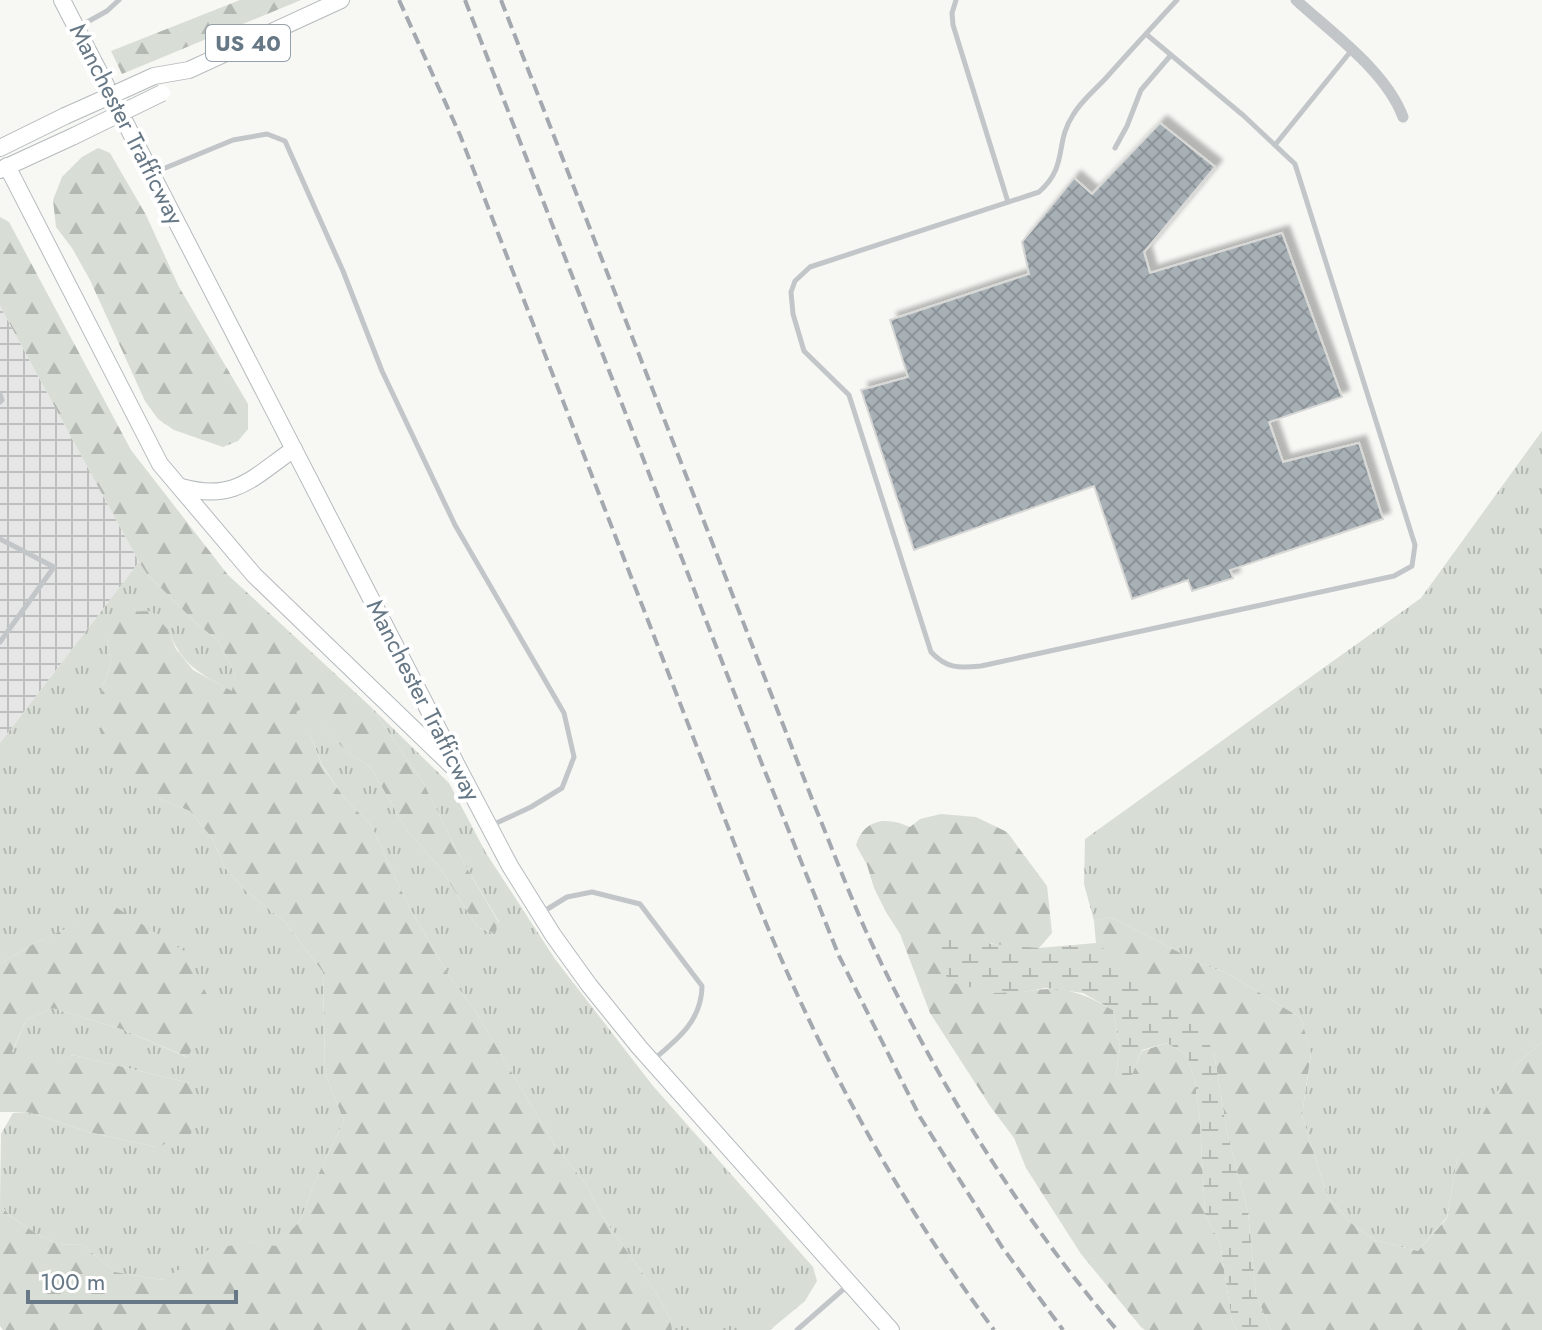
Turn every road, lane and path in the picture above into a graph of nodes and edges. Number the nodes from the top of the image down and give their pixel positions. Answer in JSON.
{"nodes":[{"id":1,"x":62,"y":0,"type":"edge"},
{"id":2,"x":119,"y":0,"type":"edge"},
{"id":3,"x":341,"y":0,"type":"edge"},
{"id":4,"x":956,"y":0,"type":"edge"},
{"id":5,"x":1177,"y":0,"type":"edge"},
{"id":6,"x":1296,"y":0,"type":"edge"},
{"id":7,"x":77,"y":28,"type":"junction"},
{"id":8,"x":1146,"y":34,"type":"junction"},
{"id":9,"x":1351,"y":51,"type":"junction"},
{"id":10,"x":1171,"y":55,"type":"junction"},
{"id":11,"x":189,"y":70,"type":"junction"},
{"id":12,"x":1403,"y":117,"type":"dead end"},
{"id":13,"x":1275,"y":145,"type":"junction"},
{"id":14,"x":0,"y":148,"type":"edge"},
{"id":15,"x":1115,"y":148,"type":"dead end"},
{"id":16,"x":4,"y":168,"type":"edge"},
{"id":17,"x":152,"y":173,"type":"junction"},
{"id":18,"x":1008,"y":202,"type":"junction"},
{"id":19,"x":0,"y":394,"type":"edge"},
{"id":20,"x":0,"y":402,"type":"edge"},
{"id":21,"x":294,"y":449,"type":"junction"},
{"id":22,"x":181,"y":487,"type":"junction"},
{"id":23,"x":0,"y":539,"type":"edge"},
{"id":24,"x":0,"y":642,"type":"edge"},
{"id":25,"x":462,"y":775,"type":"junction"},
{"id":26,"x":489,"y":826,"type":"junction"},
{"id":27,"x":540,"y":913,"type":"junction"},
{"id":28,"x":651,"y":1061,"type":"junction"},
{"id":29,"x":850,"y":1283,"type":"junction"},
{"id":30,"x":797,"y":1330,"type":"edge"},
{"id":31,"x":891,"y":1330,"type":"edge"}],
"edges":[{"from":1,"to":7,"type":"main road","name":"Manchester Trafficway"},
{"from":2,"to":7,"type":"lane"},
{"from":3,"to":11,"type":"main road","number":"US 40"},
{"from":4,"to":18,"type":"lane"},
{"from":5,"to":8,"type":"lane"},
{"from":6,"to":9,"type":"street"},
{"from":7,"to":17,"type":"main road","name":"Manchester Trafficway"},
{"from":8,"to":10,"type":"lane"},
{"from":8,"to":18,"type":"lane"},
{"from":9,"to":12,"type":"street"},
{"from":9,"to":13,"type":"lane"},
{"from":10,"to":13,"type":"lane"},
{"from":10,"to":15,"type":"lane"},
{"from":11,"to":14,"type":"main road","number":"US 40","bridge":true},
{"from":11,"to":16,"type":"main road","number":"US 40","bridge":true},
{"from":13,"to":18,"type":"lane"},
{"from":16,"to":22,"type":"main road"},
{"from":17,"to":21,"type":"main road","name":"Manchester Trafficway"},
{"from":17,"to":26,"type":"lane"},
{"from":19,"to":20,"type":"lane"},
{"from":21,"to":22,"type":"main road"},
{"from":21,"to":25,"type":"main road","name":"Manchester Trafficway"},
{"from":22,"to":25,"type":"main road"},
{"from":23,"to":24,"type":"lane"},
{"from":25,"to":26,"type":"main road","name":"Manchester Trafficway"},
{"from":26,"to":27,"type":"main road","name":"Manchester Trafficway"},
{"from":27,"to":28,"type":"main road","name":"Manchester Trafficway"},
{"from":27,"to":28,"type":"lane"},
{"from":28,"to":29,"type":"main road","name":"Manchester Trafficway"},
{"from":29,"to":30,"type":"lane"},
{"from":29,"to":31,"type":"main road","name":"Manchester Trafficway"}]}
